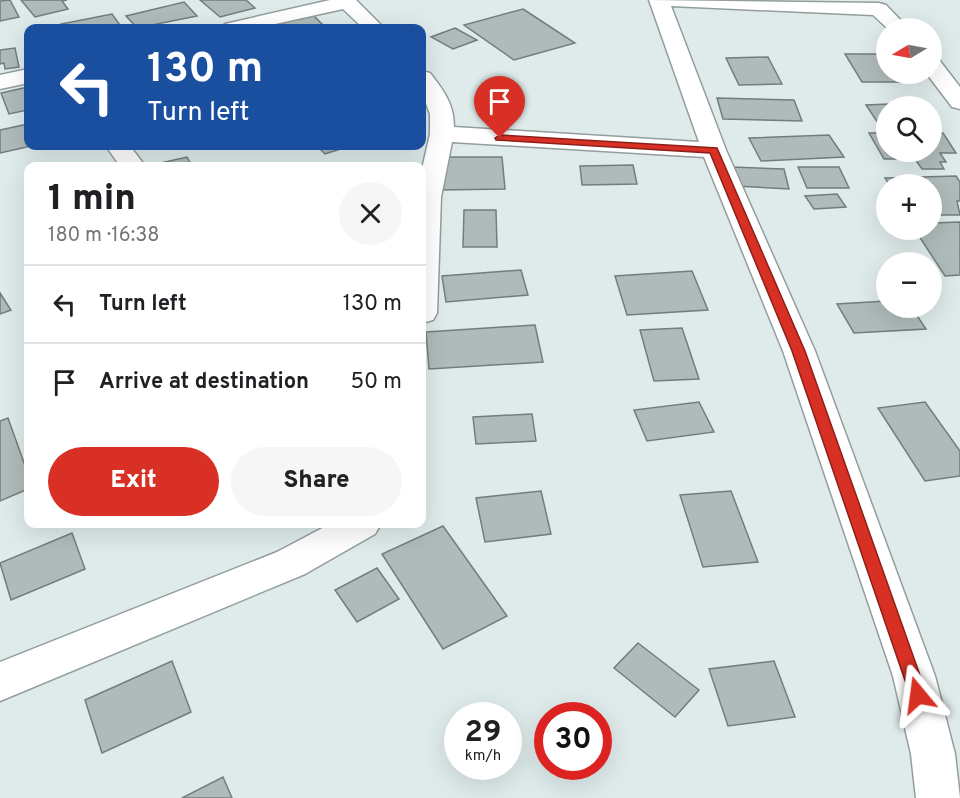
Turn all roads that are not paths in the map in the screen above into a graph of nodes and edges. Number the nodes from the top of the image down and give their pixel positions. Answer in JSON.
{"nodes":[{"id":1,"x":346,"y":1,"type":"edge"},
{"id":2,"x":659,"y":1,"type":"edge"},
{"id":3,"x":893,"y":18,"type":"edge"},
{"id":4,"x":249,"y":24,"type":"edge"},
{"id":5,"x":370,"y":24,"type":"edge"},
{"id":6,"x":944,"y":75,"type":"edge"},
{"id":7,"x":24,"y":77,"type":"edge"},
{"id":8,"x":0,"y":82,"type":"edge"},
{"id":9,"x":426,"y":83,"type":"edge"},
{"id":10,"x":960,"y":102,"type":"edge"},
{"id":11,"x":442,"y":134,"type":"junction"},
{"id":12,"x":714,"y":150,"type":"junction"},
{"id":13,"x":426,"y":222,"type":"edge"},
{"id":14,"x":355,"y":528,"type":"edge"},
{"id":15,"x":0,"y":682,"type":"edge"},
{"id":16,"x":939,"y":798,"type":"edge"}],
"edges":[{"from":1,"to":4,"type":"street"},
{"from":1,"to":5,"type":"street"},
{"from":2,"to":3,"type":"street"},
{"from":2,"to":12,"type":"street"},
{"from":6,"to":10,"type":"street"},
{"from":7,"to":8,"type":"street"},
{"from":9,"to":11,"type":"street"},
{"from":11,"to":12,"type":"street"},
{"from":11,"to":13,"type":"street"},
{"from":12,"to":16,"type":"street"},
{"from":14,"to":15,"type":"street"}]}
